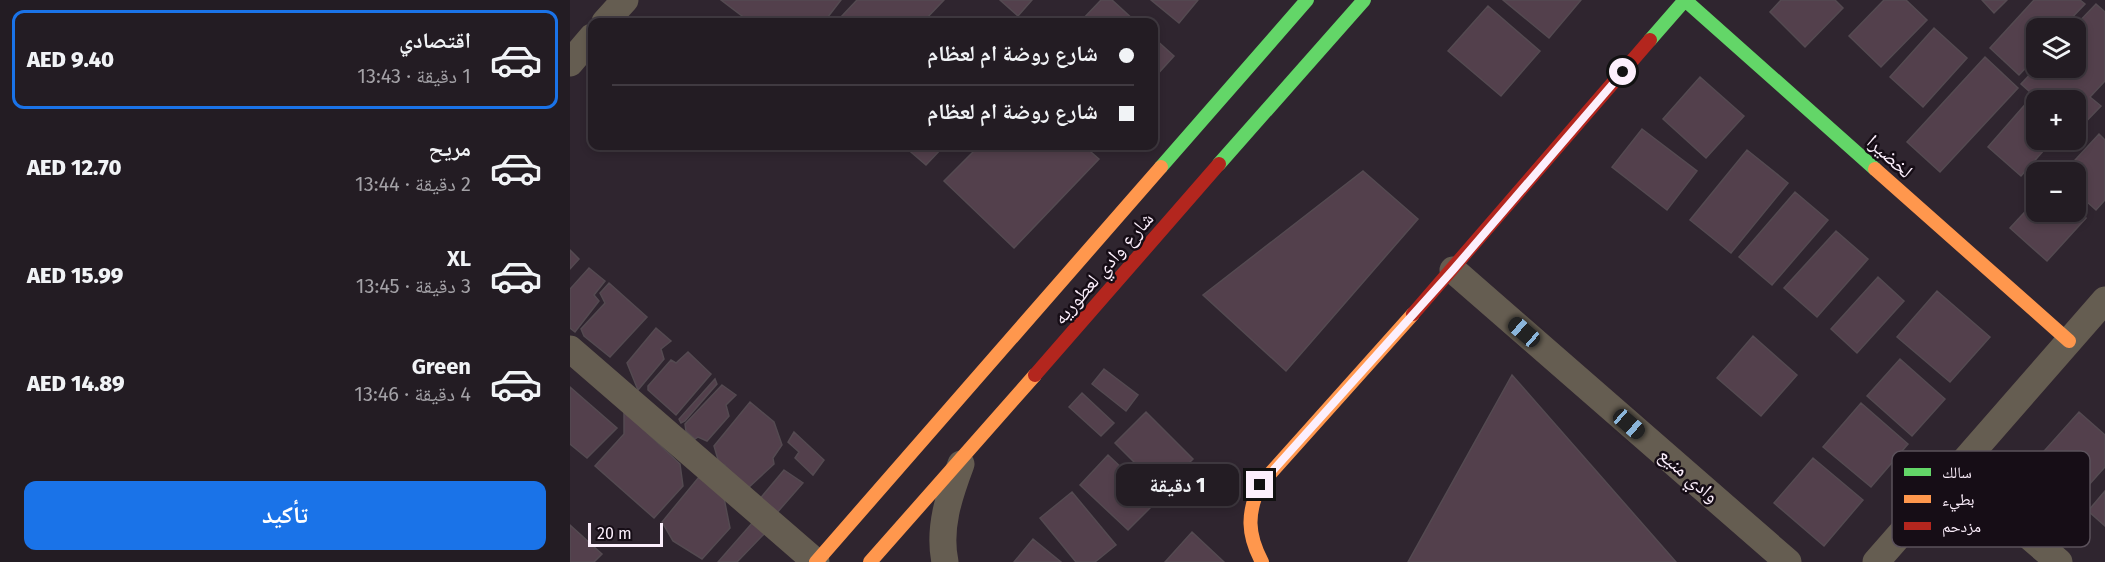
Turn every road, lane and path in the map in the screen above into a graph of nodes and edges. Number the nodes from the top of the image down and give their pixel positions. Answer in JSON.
{"nodes":[{"id":1,"x":625,"y":0,"type":"edge"},
{"id":2,"x":1307,"y":0,"type":"edge"},
{"id":3,"x":1364,"y":0,"type":"edge"},
{"id":4,"x":1685,"y":0,"type":"edge"},
{"id":5,"x":609,"y":18,"type":"edge"},
{"id":6,"x":588,"y":43,"type":"edge"},
{"id":7,"x":570,"y":63,"type":"edge"},
{"id":8,"x":1453,"y":270,"type":"junction"},
{"id":9,"x":2105,"y":300,"type":"edge"},
{"id":10,"x":2069,"y":341,"type":"junction"},
{"id":11,"x":570,"y":349,"type":"edge"},
{"id":12,"x":1972,"y":451,"type":"edge"},
{"id":13,"x":965,"y":454,"type":"junction"},
{"id":14,"x":1892,"y":544,"type":"edge"},
{"id":15,"x":2042,"y":547,"type":"edge"},
{"id":16,"x":816,"y":562,"type":"edge"},
{"id":17,"x":870,"y":562,"type":"edge"},
{"id":18,"x":945,"y":562,"type":"edge"},
{"id":19,"x":1262,"y":562,"type":"edge"},
{"id":20,"x":1788,"y":562,"type":"edge"},
{"id":21,"x":1876,"y":562,"type":"edge"},
{"id":22,"x":2059,"y":562,"type":"edge"}],
"edges":[{"from":1,"to":5,"type":"street"},
{"from":2,"to":16,"type":"street","name":"شارع وادي لعطوريه"},
{"from":3,"to":13,"type":"street","name":"شارع وادي لعطوريه"},
{"from":4,"to":8,"type":"street"},
{"from":4,"to":10,"type":"street","name":"لخضيرا"},
{"from":6,"to":7,"type":"street"},
{"from":8,"to":19,"type":"street"},
{"from":8,"to":20,"type":"street","name":"وادي منيع"},
{"from":9,"to":10,"type":"street"},
{"from":10,"to":12,"type":"street"},
{"from":11,"to":16,"type":"street"},
{"from":13,"to":17,"type":"street","name":"شارع وادي لعطوريه"},
{"from":13,"to":18,"type":"street"},
{"from":14,"to":21,"type":"street"},
{"from":15,"to":22,"type":"street"}]}
